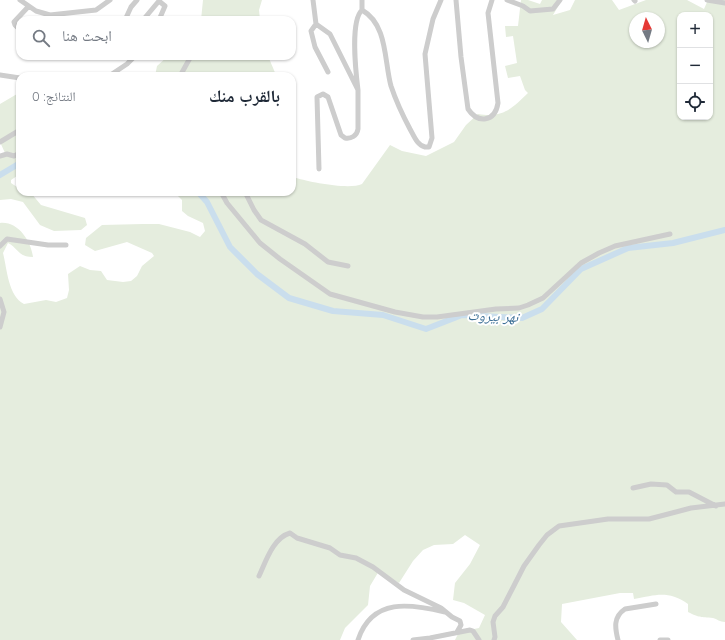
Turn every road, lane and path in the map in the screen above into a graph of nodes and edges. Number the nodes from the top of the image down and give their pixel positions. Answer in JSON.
{"nodes":[{"id":1,"x":20,"y":0,"type":"edge"},
{"id":2,"x":110,"y":0,"type":"edge"},
{"id":3,"x":137,"y":0,"type":"edge"},
{"id":4,"x":313,"y":0,"type":"edge"},
{"id":5,"x":362,"y":0,"type":"edge"},
{"id":6,"x":441,"y":0,"type":"edge"},
{"id":7,"x":456,"y":0,"type":"edge"},
{"id":8,"x":492,"y":0,"type":"edge"},
{"id":9,"x":507,"y":0,"type":"edge"},
{"id":10,"x":560,"y":0,"type":"edge"},
{"id":11,"x":707,"y":0,"type":"edge"},
{"id":12,"x":725,"y":3,"type":"edge"},
{"id":13,"x":28,"y":7,"type":"junction"},
{"id":14,"x":362,"y":10,"type":"junction"},
{"id":15,"x":20,"y":16,"type":"edge"},
{"id":16,"x":127,"y":16,"type":"edge"},
{"id":17,"x":147,"y":16,"type":"edge"},
{"id":18,"x":161,"y":16,"type":"edge"},
{"id":19,"x":316,"y":24,"type":"junction"},
{"id":20,"x":131,"y":60,"type":"edge"},
{"id":21,"x":189,"y":60,"type":"edge"},
{"id":22,"x":115,"y":72,"type":"edge"},
{"id":23,"x":182,"y":72,"type":"edge"},
{"id":24,"x":328,"y":72,"type":"dead end"},
{"id":25,"x":0,"y":75,"type":"edge"},
{"id":26,"x":16,"y":77,"type":"edge"},
{"id":27,"x":358,"y":90,"type":"junction"},
{"id":28,"x":16,"y":132,"type":"edge"},
{"id":29,"x":0,"y":142,"type":"edge"},
{"id":30,"x":16,"y":155,"type":"edge"},
{"id":31,"x":0,"y":156,"type":"edge"},
{"id":32,"x":319,"y":169,"type":"dead end"},
{"id":33,"x":224,"y":196,"type":"edge"},
{"id":34,"x":247,"y":196,"type":"edge"},
{"id":35,"x":670,"y":234,"type":"dead end"},
{"id":36,"x":66,"y":245,"type":"dead end"},
{"id":37,"x":0,"y":246,"type":"edge"},
{"id":38,"x":348,"y":266,"type":"dead end"},
{"id":39,"x":0,"y":299,"type":"edge"},
{"id":40,"x":0,"y":327,"type":"edge"},
{"id":41,"x":633,"y":488,"type":"dead end"},
{"id":42,"x":725,"y":504,"type":"edge"},
{"id":43,"x":717,"y":506,"type":"junction"},
{"id":44,"x":259,"y":576,"type":"dead end"},
{"id":45,"x":656,"y":604,"type":"dead end"},
{"id":46,"x":446,"y":612,"type":"junction"},
{"id":47,"x":457,"y":632,"type":"junction"},
{"id":48,"x":358,"y":640,"type":"edge"},
{"id":49,"x":413,"y":640,"type":"edge"},
{"id":50,"x":479,"y":640,"type":"edge"},
{"id":51,"x":494,"y":640,"type":"edge"},
{"id":52,"x":618,"y":640,"type":"edge"},
{"id":53,"x":660,"y":640,"type":"edge"},
{"id":54,"x":668,"y":640,"type":"edge"}],
"edges":[{"from":1,"to":13,"type":"street"},
{"from":2,"to":13,"type":"street"},
{"from":3,"to":16,"type":"street"},
{"from":4,"to":19,"type":"street"},
{"from":5,"to":14,"type":"street"},
{"from":6,"to":14,"type":"street"},
{"from":7,"to":8,"type":"street"},
{"from":9,"to":10,"type":"street"},
{"from":11,"to":12,"type":"street"},
{"from":13,"to":15,"type":"street"},
{"from":14,"to":27,"type":"street"},
{"from":17,"to":18,"type":"street"},
{"from":19,"to":24,"type":"street"},
{"from":19,"to":27,"type":"street"},
{"from":20,"to":22,"type":"street"},
{"from":21,"to":23,"type":"street"},
{"from":25,"to":26,"type":"street"},
{"from":27,"to":32,"type":"street"},
{"from":28,"to":29,"type":"street"},
{"from":30,"to":31,"type":"street"},
{"from":33,"to":35,"type":"street"},
{"from":34,"to":38,"type":"street"},
{"from":36,"to":37,"type":"street"},
{"from":39,"to":40,"type":"street"},
{"from":41,"to":43,"type":"street"},
{"from":42,"to":43,"type":"street"},
{"from":43,"to":51,"type":"street"},
{"from":44,"to":46,"type":"street"},
{"from":45,"to":52,"type":"street"},
{"from":46,"to":47,"type":"street"},
{"from":46,"to":48,"type":"street"},
{"from":47,"to":49,"type":"street"},
{"from":47,"to":50,"type":"street"},
{"from":53,"to":54,"type":"street"}]}
